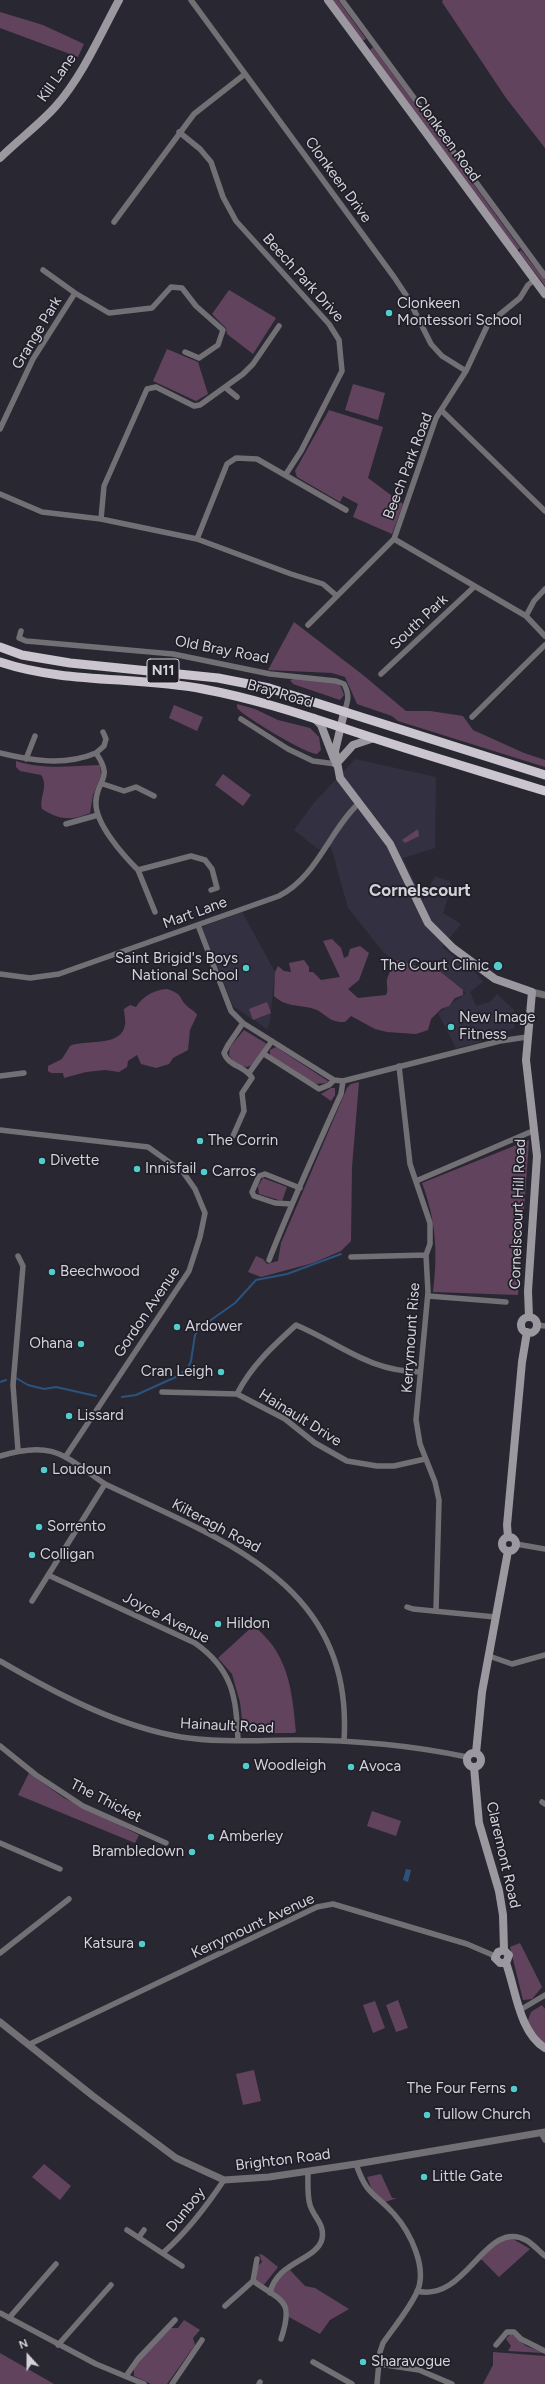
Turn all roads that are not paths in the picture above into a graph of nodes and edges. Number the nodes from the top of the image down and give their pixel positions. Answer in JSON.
{"nodes":[{"id":1,"x":118,"y":0,"type":"edge"},
{"id":2,"x":191,"y":0,"type":"edge"},
{"id":3,"x":328,"y":0,"type":"edge"},
{"id":4,"x":342,"y":0,"type":"edge"},
{"id":5,"x":372,"y":42,"type":"junction"},
{"id":6,"x":363,"y":48,"type":"junction"},
{"id":7,"x":245,"y":74,"type":"junction"},
{"id":8,"x":179,"y":132,"type":"junction"},
{"id":9,"x":0,"y":158,"type":"edge"},
{"id":10,"x":114,"y":222,"type":"dead end"},
{"id":11,"x":43,"y":270,"type":"dead end"},
{"id":12,"x":545,"y":276,"type":"edge"},
{"id":13,"x":534,"y":280,"type":"junction"},
{"id":14,"x":74,"y":293,"type":"junction"},
{"id":15,"x":545,"y":294,"type":"edge"},
{"id":16,"x":279,"y":326,"type":"dead end"},
{"id":17,"x":185,"y":352,"type":"dead end"},
{"id":18,"x":466,"y":371,"type":"junction"},
{"id":19,"x":226,"y":388,"type":"junction"},
{"id":20,"x":237,"y":397,"type":"dead end"},
{"id":21,"x":442,"y":411,"type":"junction"},
{"id":22,"x":0,"y":429,"type":"edge"},
{"id":23,"x":286,"y":474,"type":"junction"},
{"id":24,"x":0,"y":494,"type":"edge"},
{"id":25,"x":346,"y":510,"type":"dead end"},
{"id":26,"x":545,"y":511,"type":"edge"},
{"id":27,"x":101,"y":519,"type":"junction"},
{"id":28,"x":196,"y":539,"type":"junction"},
{"id":29,"x":394,"y":539,"type":"junction"},
{"id":30,"x":474,"y":587,"type":"junction"},
{"id":31,"x":545,"y":589,"type":"edge"},
{"id":32,"x":337,"y":596,"type":"junction"},
{"id":33,"x":526,"y":616,"type":"junction"},
{"id":34,"x":308,"y":625,"type":"dead end"},
{"id":35,"x":21,"y":631,"type":"dead end"},
{"id":36,"x":545,"y":636,"type":"edge"},
{"id":37,"x":545,"y":645,"type":"edge"},
{"id":38,"x":0,"y":647,"type":"edge"},
{"id":39,"x":0,"y":662,"type":"edge"},
{"id":40,"x":381,"y":674,"type":"dead end"},
{"id":41,"x":344,"y":713,"type":"junction"},
{"id":42,"x":313,"y":717,"type":"junction"},
{"id":43,"x":472,"y":717,"type":"dead end"},
{"id":44,"x":241,"y":718,"type":"dead end"},
{"id":45,"x":340,"y":727,"type":"junction"},
{"id":46,"x":103,"y":732,"type":"dead end"},
{"id":47,"x":35,"y":736,"type":"dead end"},
{"id":48,"x":374,"y":738,"type":"junction"},
{"id":49,"x":0,"y":753,"type":"edge"},
{"id":50,"x":96,"y":753,"type":"junction"},
{"id":51,"x":26,"y":759,"type":"junction"},
{"id":52,"x":336,"y":764,"type":"junction"},
{"id":53,"x":545,"y":775,"type":"edge"},
{"id":54,"x":103,"y":784,"type":"junction"},
{"id":55,"x":545,"y":791,"type":"edge"},
{"id":56,"x":154,"y":796,"type":"dead end"},
{"id":57,"x":359,"y":804,"type":"junction"},
{"id":58,"x":98,"y":815,"type":"junction"},
{"id":59,"x":66,"y":824,"type":"dead end"},
{"id":60,"x":138,"y":870,"type":"junction"},
{"id":61,"x":211,"y":890,"type":"dead end"},
{"id":62,"x":155,"y":912,"type":"dead end"},
{"id":63,"x":198,"y":925,"type":"junction"},
{"id":64,"x":0,"y":974,"type":"edge"},
{"id":65,"x":532,"y":992,"type":"junction"},
{"id":66,"x":545,"y":995,"type":"edge"},
{"id":67,"x":243,"y":1023,"type":"junction"},
{"id":68,"x":527,"y":1037,"type":"junction"},
{"id":69,"x":272,"y":1041,"type":"junction"},
{"id":70,"x":264,"y":1054,"type":"junction"},
{"id":71,"x":399,"y":1066,"type":"junction"},
{"id":72,"x":24,"y":1073,"type":"dead end"},
{"id":73,"x":250,"y":1075,"type":"junction"},
{"id":74,"x":0,"y":1076,"type":"edge"},
{"id":75,"x":334,"y":1080,"type":"junction"},
{"id":76,"x":343,"y":1081,"type":"junction"},
{"id":77,"x":0,"y":1130,"type":"edge"},
{"id":78,"x":535,"y":1130,"type":"junction"},
{"id":79,"x":232,"y":1136,"type":"dead end"},
{"id":80,"x":416,"y":1181,"type":"junction"},
{"id":81,"x":300,"y":1188,"type":"junction"},
{"id":82,"x":291,"y":1204,"type":"junction"},
{"id":83,"x":426,"y":1255,"type":"junction"},
{"id":84,"x":18,"y":1256,"type":"dead end"},
{"id":85,"x":351,"y":1257,"type":"dead end"},
{"id":86,"x":269,"y":1260,"type":"dead end"},
{"id":87,"x":428,"y":1296,"type":"junction"},
{"id":88,"x":506,"y":1302,"type":"dead end"},
{"id":89,"x":529,"y":1317,"type":"junction"},
{"id":90,"x":541,"y":1326,"type":"edge"},
{"id":91,"x":527,"y":1332,"type":"junction"},
{"id":92,"x":420,"y":1372,"type":"junction"},
{"id":93,"x":162,"y":1392,"type":"dead end"},
{"id":94,"x":237,"y":1394,"type":"junction"},
{"id":95,"x":18,"y":1450,"type":"junction"},
{"id":96,"x":0,"y":1456,"type":"edge"},
{"id":97,"x":66,"y":1456,"type":"junction"},
{"id":98,"x":425,"y":1459,"type":"junction"},
{"id":99,"x":105,"y":1484,"type":"junction"},
{"id":100,"x":508,"y":1537,"type":"junction"},
{"id":101,"x":516,"y":1544,"type":"junction"},
{"id":102,"x":545,"y":1549,"type":"edge"},
{"id":103,"x":508,"y":1551,"type":"junction"},
{"id":104,"x":48,"y":1574,"type":"junction"},
{"id":105,"x":32,"y":1601,"type":"dead end"},
{"id":106,"x":407,"y":1607,"type":"dead end"},
{"id":107,"x":436,"y":1611,"type":"junction"},
{"id":108,"x":495,"y":1617,"type":"junction"},
{"id":109,"x":545,"y":1655,"type":"edge"},
{"id":110,"x":489,"y":1656,"type":"junction"},
{"id":111,"x":0,"y":1661,"type":"edge"},
{"id":112,"x":238,"y":1740,"type":"junction"},
{"id":113,"x":344,"y":1740,"type":"junction"},
{"id":114,"x":0,"y":1746,"type":"edge"},
{"id":115,"x":476,"y":1753,"type":"junction"},
{"id":116,"x":467,"y":1757,"type":"junction"},
{"id":117,"x":474,"y":1767,"type":"junction"},
{"id":118,"x":0,"y":1843,"type":"edge"},
{"id":119,"x":166,"y":1843,"type":"dead end"},
{"id":120,"x":60,"y":1869,"type":"dead end"},
{"id":121,"x":69,"y":1899,"type":"dead end"},
{"id":122,"x":504,"y":1950,"type":"junction"},
{"id":123,"x":0,"y":1953,"type":"edge"},
{"id":124,"x":496,"y":1956,"type":"junction"},
{"id":125,"x":506,"y":1963,"type":"junction"},
{"id":126,"x":545,"y":1995,"type":"edge"},
{"id":127,"x":520,"y":2010,"type":"junction"},
{"id":128,"x":0,"y":2022,"type":"edge"},
{"id":129,"x":30,"y":2044,"type":"junction"},
{"id":130,"x":545,"y":2048,"type":"edge"},
{"id":131,"x":544,"y":2135,"type":"edge"},
{"id":132,"x":356,"y":2164,"type":"junction"},
{"id":133,"x":308,"y":2171,"type":"junction"},
{"id":134,"x":224,"y":2180,"type":"junction"},
{"id":135,"x":127,"y":2230,"type":"dead end"},
{"id":136,"x":144,"y":2230,"type":"dead end"},
{"id":137,"x":139,"y":2237,"type":"junction"},
{"id":138,"x":164,"y":2252,"type":"junction"},
{"id":139,"x":545,"y":2256,"type":"edge"},
{"id":140,"x":257,"y":2259,"type":"dead end"},
{"id":141,"x":56,"y":2264,"type":"dead end"},
{"id":142,"x":182,"y":2266,"type":"dead end"},
{"id":143,"x":253,"y":2282,"type":"junction"},
{"id":144,"x":111,"y":2285,"type":"dead end"},
{"id":145,"x":418,"y":2291,"type":"junction"},
{"id":146,"x":270,"y":2293,"type":"junction"},
{"id":147,"x":225,"y":2306,"type":"dead end"},
{"id":148,"x":0,"y":2312,"type":"edge"},
{"id":149,"x":9,"y":2318,"type":"junction"},
{"id":150,"x":175,"y":2320,"type":"dead end"},
{"id":151,"x":282,"y":2339,"type":"dead end"},
{"id":152,"x":202,"y":2340,"type":"dead end"},
{"id":153,"x":58,"y":2345,"type":"junction"},
{"id":154,"x":496,"y":2345,"type":"dead end"},
{"id":155,"x":545,"y":2351,"type":"edge"},
{"id":156,"x":313,"y":2362,"type":"dead end"},
{"id":157,"x":379,"y":2364,"type":"junction"},
{"id":158,"x":126,"y":2376,"type":"junction"},
{"id":159,"x":144,"y":2384,"type":"edge"},
{"id":160,"x":172,"y":2384,"type":"edge"},
{"id":161,"x":352,"y":2384,"type":"edge"},
{"id":162,"x":377,"y":2384,"type":"edge"},
{"id":163,"x":452,"y":2384,"type":"edge"}],
"edges":[{"from":1,"to":9,"type":"main road","name":"Kill Lane"},
{"from":2,"to":7,"type":"street","name":"Clonkeen Drive"},
{"from":3,"to":6,"type":"main road","name":"Clonkeen Road"},
{"from":4,"to":5,"type":"street","name":"Clonkeen Road"},
{"from":5,"to":6,"type":"street"},
{"from":5,"to":12,"type":"street","name":"Clonkeen Road"},
{"from":6,"to":13,"type":"main road","name":"Clonkeen Road"},
{"from":7,"to":8,"type":"street"},
{"from":7,"to":18,"type":"street","name":"Clonkeen Drive"},
{"from":8,"to":10,"type":"street"},
{"from":8,"to":23,"type":"street","name":"Beech Park Drive"},
{"from":11,"to":14,"type":"street","name":"Grange Park"},
{"from":13,"to":15,"type":"main road","name":"Clonkeen Road"},
{"from":13,"to":18,"type":"street","name":"Beech Park Road"},
{"from":14,"to":17,"type":"street","name":"Grange Park"},
{"from":14,"to":22,"type":"street","name":"Grange Park"},
{"from":16,"to":19,"type":"street"},
{"from":18,"to":21,"type":"street","name":"Beech Park Road"},
{"from":19,"to":20,"type":"street"},
{"from":19,"to":27,"type":"street"},
{"from":21,"to":26,"type":"street"},
{"from":21,"to":29,"type":"street","name":"Beech Park Road"},
{"from":23,"to":25,"type":"street"},
{"from":23,"to":28,"type":"street"},
{"from":24,"to":27,"type":"street"},
{"from":27,"to":28,"type":"street"},
{"from":28,"to":32,"type":"street"},
{"from":29,"to":30,"type":"street","name":"South Park"},
{"from":29,"to":32,"type":"street","name":"Beech Park Road"},
{"from":30,"to":33,"type":"street","name":"South Park"},
{"from":30,"to":40,"type":"street","name":"South Park"},
{"from":31,"to":33,"type":"street"},
{"from":32,"to":34,"type":"street","name":"Beech Park Road"},
{"from":33,"to":36,"type":"street","name":"South Park"},
{"from":35,"to":41,"type":"street","name":"Old Bray Road"},
{"from":37,"to":43,"type":"street"},
{"from":38,"to":41,"type":"highway","name":"Bray Road","number":"N11"},
{"from":39,"to":42,"type":"highway","name":"Bray Road","number":"N11"},
{"from":41,"to":45,"type":"main road","name":"Old Bray Road"},
{"from":41,"to":53,"type":"highway","name":"Bray Road","number":"N11"},
{"from":42,"to":45,"type":"highway","name":"Bray Road","number":"N11"},
{"from":42,"to":52,"type":"main road"},
{"from":44,"to":52,"type":"street"},
{"from":45,"to":48,"type":"highway","name":"Bray Road","number":"N11"},
{"from":45,"to":52,"type":"main road","name":"Old Bray Road"},
{"from":46,"to":50,"type":"street"},
{"from":47,"to":51,"type":"street"},
{"from":48,"to":52,"type":"main road"},
{"from":48,"to":55,"type":"highway","name":"Bray Road","number":"N11"},
{"from":49,"to":51,"type":"street"},
{"from":50,"to":51,"type":"street"},
{"from":50,"to":54,"type":"street"},
{"from":52,"to":57,"type":"main road","name":"Old Bray Road"},
{"from":54,"to":56,"type":"street"},
{"from":54,"to":58,"type":"street"},
{"from":57,"to":63,"type":"street","name":"Mart Lane"},
{"from":57,"to":65,"type":"main road","name":"Old Bray Road"},
{"from":58,"to":59,"type":"street"},
{"from":58,"to":60,"type":"street"},
{"from":60,"to":61,"type":"street"},
{"from":60,"to":62,"type":"street"},
{"from":63,"to":64,"type":"street","name":"Mart Lane"},
{"from":63,"to":67,"type":"street"},
{"from":65,"to":66,"type":"street","name":"Old Bray Road"},
{"from":65,"to":68,"type":"main road","name":"Cornelscourt Hill Road"},
{"from":67,"to":69,"type":"street"},
{"from":67,"to":73,"type":"street"},
{"from":68,"to":71,"type":"street"},
{"from":68,"to":78,"type":"main road","name":"Cornelscourt Hill Road"},
{"from":69,"to":70,"type":"street"},
{"from":69,"to":75,"type":"street"},
{"from":70,"to":73,"type":"street"},
{"from":70,"to":75,"type":"street"},
{"from":71,"to":76,"type":"street"},
{"from":71,"to":80,"type":"street","name":"Kerrymount Rise"},
{"from":72,"to":74,"type":"street"},
{"from":73,"to":79,"type":"street"},
{"from":75,"to":76,"type":"street"},
{"from":76,"to":81,"type":"street"},
{"from":77,"to":97,"type":"street","name":"Gordon Avenue"},
{"from":78,"to":80,"type":"street"},
{"from":78,"to":89,"type":"main road","name":"Cornelscourt Hill Road"},
{"from":80,"to":83,"type":"street","name":"Kerrymount Rise"},
{"from":81,"to":82,"type":"street"},
{"from":81,"to":82,"type":"street"},
{"from":82,"to":86,"type":"street"},
{"from":83,"to":85,"type":"street"},
{"from":83,"to":87,"type":"street","name":"Kerrymount Rise"},
{"from":84,"to":95,"type":"street"},
{"from":87,"to":88,"type":"street"},
{"from":87,"to":92,"type":"street","name":"Kerrymount Rise"},
{"from":89,"to":90,"type":"main road"},
{"from":89,"to":91,"type":"main road","name":"Cornelscourt Hill Road"},
{"from":90,"to":91,"type":"main road"},
{"from":91,"to":100,"type":"main road","name":"Cornelscourt Hill Road"},
{"from":92,"to":94,"type":"street"},
{"from":92,"to":98,"type":"street","name":"Kerrymount Rise"},
{"from":93,"to":94,"type":"street","name":"Hainault Drive"},
{"from":94,"to":98,"type":"street","name":"Hainault Drive"},
{"from":95,"to":96,"type":"street","name":"Kilteragh Road"},
{"from":95,"to":97,"type":"street","name":"Kilteragh Road"},
{"from":97,"to":99,"type":"street","name":"Kilteragh Road"},
{"from":98,"to":107,"type":"street","name":"Kerrymount Rise"},
{"from":99,"to":104,"type":"street"},
{"from":99,"to":113,"type":"street","name":"Kilteragh Road"},
{"from":100,"to":101,"type":"main road"},
{"from":100,"to":103,"type":"main road","name":"Cornelscourt Hill Road"},
{"from":101,"to":102,"type":"street"},
{"from":101,"to":103,"type":"main road"},
{"from":103,"to":108,"type":"main road","name":"Cornelscourt Hill Road"},
{"from":104,"to":105,"type":"street"},
{"from":104,"to":112,"type":"street","name":"Joyce Avenue"},
{"from":106,"to":107,"type":"street"},
{"from":107,"to":108,"type":"street"},
{"from":108,"to":110,"type":"main road"},
{"from":109,"to":110,"type":"street"},
{"from":110,"to":115,"type":"main road"},
{"from":111,"to":112,"type":"street","name":"Hainault Road"},
{"from":112,"to":113,"type":"street","name":"Hainault Road"},
{"from":113,"to":116,"type":"street","name":"Hainault Road"},
{"from":114,"to":119,"type":"street","name":"The Thicket"},
{"from":115,"to":116,"type":"main road"},
{"from":115,"to":117,"type":"main road"},
{"from":116,"to":117,"type":"main road"},
{"from":117,"to":122,"type":"main road","name":"Claremont Road"},
{"from":118,"to":120,"type":"street"},
{"from":121,"to":123,"type":"street"},
{"from":122,"to":124,"type":"main road"},
{"from":122,"to":125,"type":"main road"},
{"from":124,"to":125,"type":"main road"},
{"from":124,"to":129,"type":"street","name":"Kerrymount Avenue"},
{"from":125,"to":127,"type":"main road"},
{"from":126,"to":127,"type":"street"},
{"from":127,"to":130,"type":"main road"},
{"from":128,"to":129,"type":"street","name":"Brighton Road"},
{"from":129,"to":134,"type":"street","name":"Brighton Road"},
{"from":131,"to":132,"type":"street","name":"Brighton Road"},
{"from":132,"to":133,"type":"street","name":"Brighton Road"},
{"from":132,"to":145,"type":"street"},
{"from":133,"to":134,"type":"street","name":"Brighton Road"},
{"from":133,"to":146,"type":"street"},
{"from":134,"to":138,"type":"street","name":"Dunboy"},
{"from":135,"to":137,"type":"street","name":"Dunboy"},
{"from":136,"to":137,"type":"street","name":"Dunboy"},
{"from":137,"to":138,"type":"street","name":"Dunboy"},
{"from":138,"to":142,"type":"street","name":"Dunboy"},
{"from":139,"to":145,"type":"street"},
{"from":140,"to":143,"type":"street"},
{"from":141,"to":149,"type":"street"},
{"from":143,"to":146,"type":"street"},
{"from":143,"to":147,"type":"street"},
{"from":144,"to":153,"type":"street"},
{"from":145,"to":157,"type":"street"},
{"from":146,"to":151,"type":"street"},
{"from":148,"to":149,"type":"street"},
{"from":149,"to":153,"type":"street"},
{"from":150,"to":158,"type":"street"},
{"from":152,"to":160,"type":"street"},
{"from":153,"to":158,"type":"street"},
{"from":154,"to":155,"type":"street"},
{"from":156,"to":161,"type":"street"},
{"from":157,"to":162,"type":"street"},
{"from":157,"to":163,"type":"street"},
{"from":158,"to":159,"type":"street"}]}
